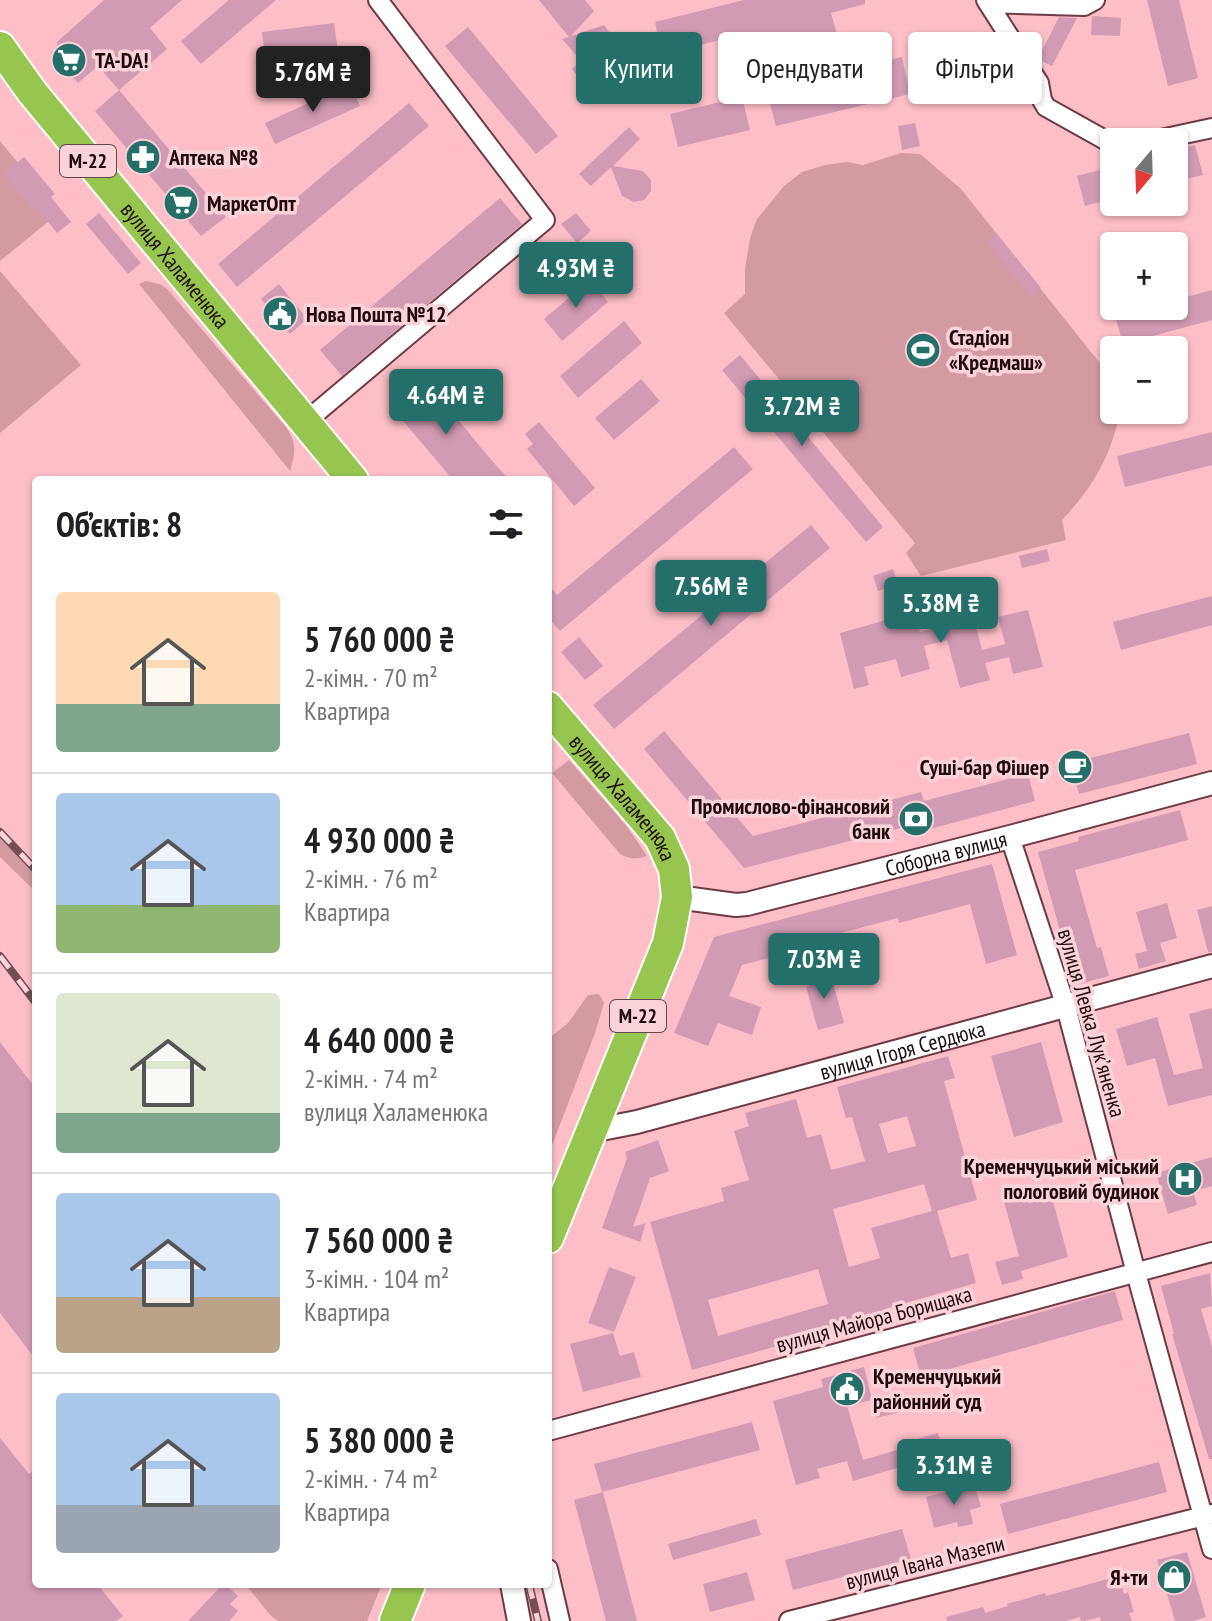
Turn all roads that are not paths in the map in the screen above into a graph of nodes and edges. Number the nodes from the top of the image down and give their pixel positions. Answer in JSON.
{"nodes":[{"id":1,"x":378,"y":0,"type":"edge"},
{"id":2,"x":1095,"y":0,"type":"edge"},
{"id":3,"x":987,"y":2,"type":"edge"},
{"id":4,"x":0,"y":47,"type":"edge"},
{"id":5,"x":1212,"y":128,"type":"edge"},
{"id":6,"x":1188,"y":133,"type":"edge"},
{"id":7,"x":1100,"y":137,"type":"edge"},
{"id":8,"x":304,"y":423,"type":"junction"},
{"id":9,"x":350,"y":476,"type":"edge"},
{"id":10,"x":552,"y":712,"type":"edge"},
{"id":11,"x":1212,"y":783,"type":"edge"},
{"id":12,"x":1010,"y":837,"type":"junction"},
{"id":13,"x":677,"y":897,"type":"junction"},
{"id":14,"x":1212,"y":966,"type":"edge"},
{"id":15,"x":1066,"y":1007,"type":"junction"},
{"id":16,"x":591,"y":1131,"type":"junction"},
{"id":17,"x":552,"y":1228,"type":"edge"},
{"id":18,"x":1212,"y":1252,"type":"edge"},
{"id":19,"x":1136,"y":1273,"type":"junction"},
{"id":20,"x":552,"y":1430,"type":"edge"},
{"id":21,"x":1207,"y":1516,"type":"edge"},
{"id":22,"x":1212,"y":1549,"type":"edge"},
{"id":23,"x":552,"y":1586,"type":"edge"},
{"id":24,"x":408,"y":1588,"type":"edge"},
{"id":25,"x":513,"y":1588,"type":"edge"},
{"id":26,"x":395,"y":1621,"type":"edge"},
{"id":27,"x":519,"y":1621,"type":"edge"},
{"id":28,"x":560,"y":1621,"type":"edge"},
{"id":29,"x":789,"y":1621,"type":"edge"}],
"edges":[{"from":1,"to":8,"type":"street"},
{"from":2,"to":3,"type":"street"},
{"from":3,"to":7,"type":"street"},
{"from":4,"to":8,"type":"highway","name":"вулиця Халаменюка","number":"М-22"},
{"from":5,"to":6,"type":"street"},
{"from":8,"to":9,"type":"highway","name":"вулиця Халаменюка","number":"М-22"},
{"from":10,"to":13,"type":"highway","name":"вулиця Халаменюка","number":"М-22"},
{"from":11,"to":12,"type":"street","name":"Соборна вулиця"},
{"from":12,"to":13,"type":"street","name":"Соборна вулиця"},
{"from":12,"to":15,"type":"street","name":"вулиця Левка Лукʼяненка"},
{"from":13,"to":16,"type":"highway","number":"М-22"},
{"from":14,"to":15,"type":"street","name":"вулиця Ігоря Сердюка"},
{"from":15,"to":16,"type":"street","name":"вулиця Ігоря Сердюка"},
{"from":15,"to":19,"type":"street","name":"вулиця Левка Лукʼяненка"},
{"from":16,"to":17,"type":"highway","number":"М-22"},
{"from":18,"to":19,"type":"street","name":"вулиця Майора Борищака"},
{"from":19,"to":20,"type":"street","name":"вулиця Майора Борищака"},
{"from":19,"to":21,"type":"street","name":"вулиця Левка Лукʼяненка"},
{"from":21,"to":22,"type":"street","name":"вулиця Левка Лукʼяненка"},
{"from":21,"to":29,"type":"street","name":"вулиця Івана Мазепи"},
{"from":23,"to":28,"type":"street"},
{"from":24,"to":26,"type":"highway"},
{"from":25,"to":27,"type":"street"}]}
